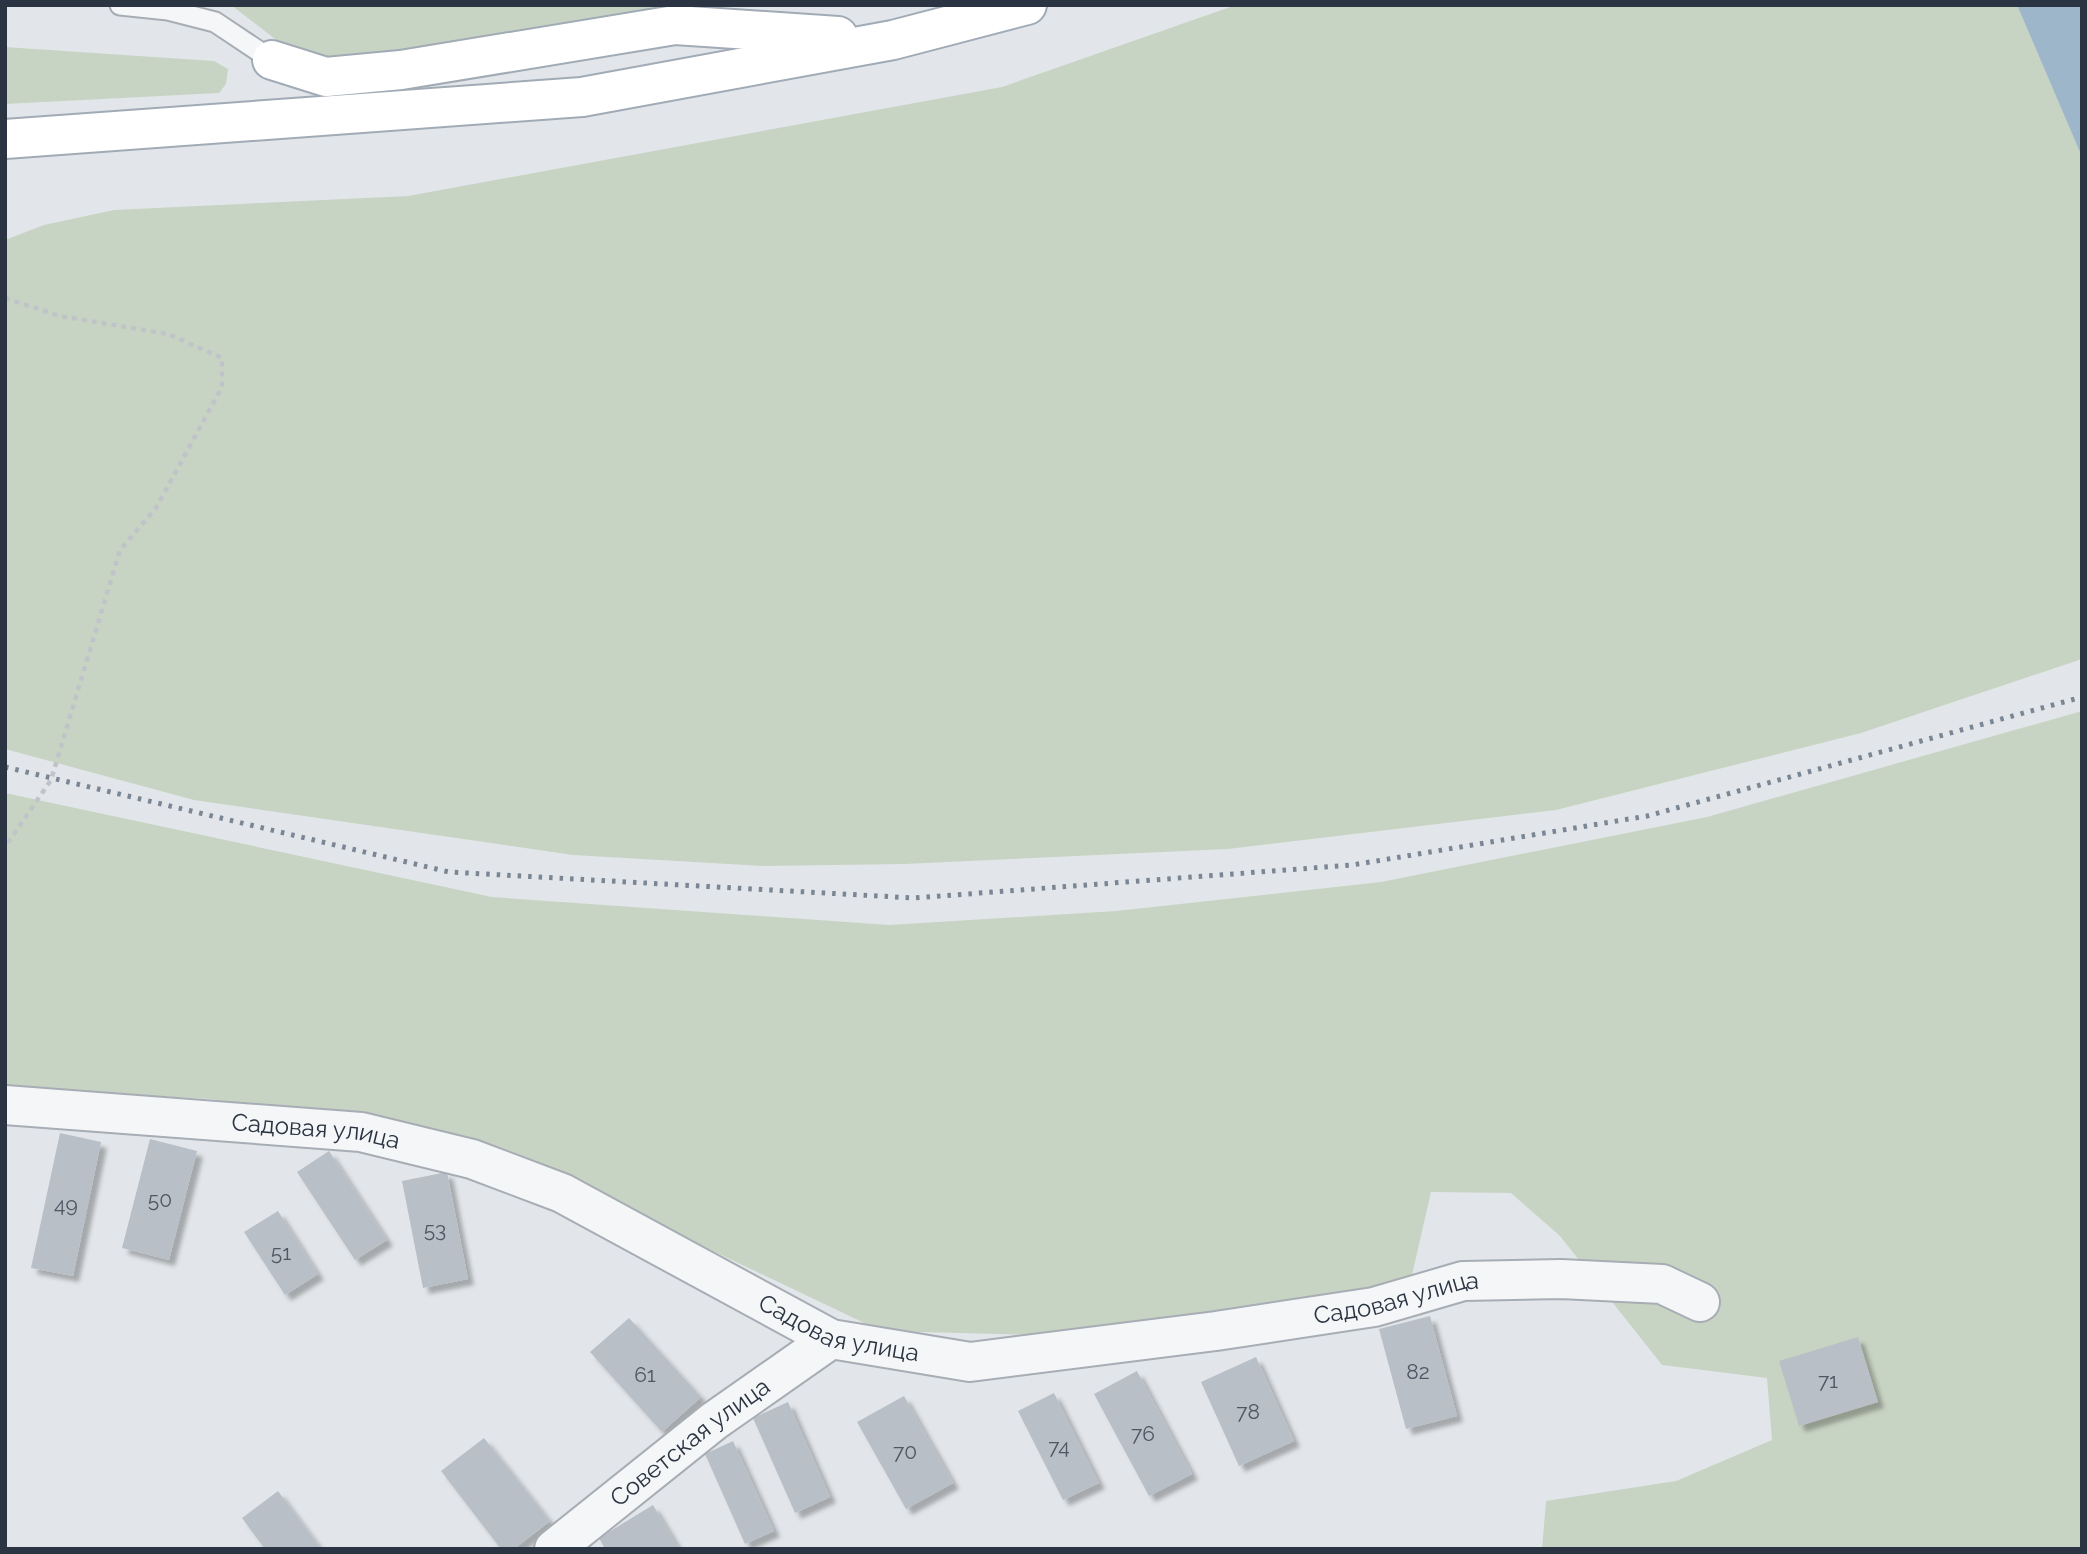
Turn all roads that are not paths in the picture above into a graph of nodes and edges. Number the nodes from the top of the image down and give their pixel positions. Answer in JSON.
{"nodes":[{"id":1,"x":120,"y":5,"type":"edge"},
{"id":2,"x":1027,"y":5,"type":"edge"},
{"id":3,"x":892,"y":40,"type":"junction"},
{"id":4,"x":272,"y":60,"type":"joint"},
{"id":5,"x":5,"y":139,"type":"edge"},
{"id":6,"x":5,"y":1105,"type":"edge"},
{"id":7,"x":1700,"y":1302,"type":"dead end"},
{"id":8,"x":831,"y":1339,"type":"junction"},
{"id":9,"x":554,"y":1549,"type":"edge"}],
"edges":[{"from":1,"to":4,"type":"lane"},
{"from":2,"to":3,"type":"main road"},
{"from":3,"to":4,"type":"main road"},
{"from":3,"to":5,"type":"main road"},
{"from":6,"to":8,"type":"street","name":"Садовая улица"},
{"from":7,"to":8,"type":"street","name":"Садовая улица"},
{"from":8,"to":9,"type":"street","name":"Советская улица"}]}
